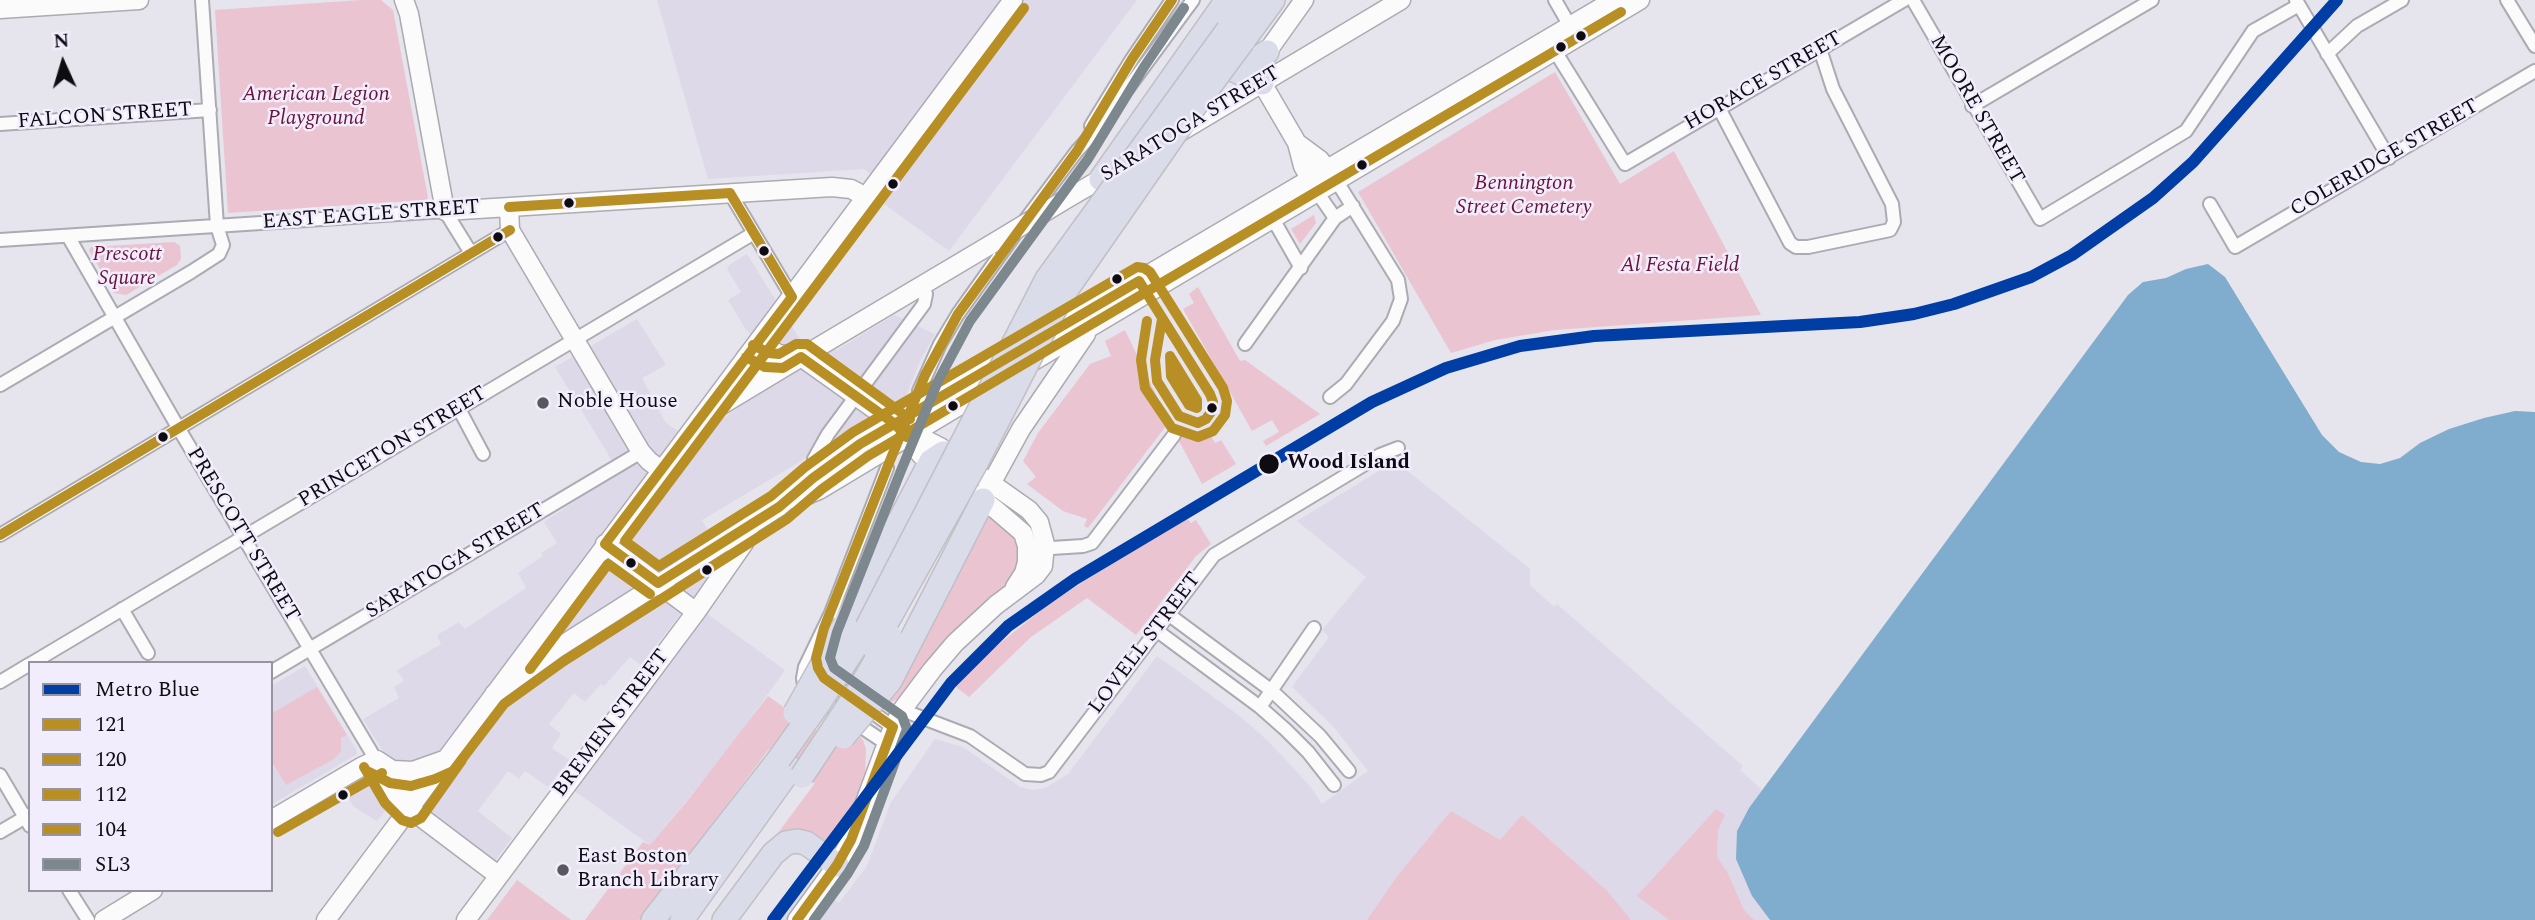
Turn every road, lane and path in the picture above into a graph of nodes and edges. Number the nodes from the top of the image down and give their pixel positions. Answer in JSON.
{"nodes":[{"id":1,"x":139,"y":0,"type":"edge"},
{"id":2,"x":202,"y":0,"type":"edge"},
{"id":3,"x":404,"y":0,"type":"edge"},
{"id":4,"x":1013,"y":0,"type":"edge"},
{"id":5,"x":1172,"y":0,"type":"edge"},
{"id":6,"x":1193,"y":0,"type":"edge"},
{"id":7,"x":1227,"y":0,"type":"edge"},
{"id":8,"x":1251,"y":0,"type":"edge"},
{"id":9,"x":1273,"y":0,"type":"edge"},
{"id":10,"x":1304,"y":0,"type":"edge"},
{"id":11,"x":1401,"y":0,"type":"edge"},
{"id":12,"x":1555,"y":0,"type":"edge"},
{"id":13,"x":1614,"y":0,"type":"edge"},
{"id":14,"x":1640,"y":0,"type":"edge"},
{"id":15,"x":1904,"y":0,"type":"edge"},
{"id":16,"x":1913,"y":0,"type":"edge"},
{"id":17,"x":2152,"y":0,"type":"edge"},
{"id":18,"x":2403,"y":0,"type":"edge"},
{"id":19,"x":2507,"y":0,"type":"edge"},
{"id":20,"x":2300,"y":7,"type":"edge"},
{"id":21,"x":0,"y":9,"type":"edge"},
{"id":22,"x":1228,"y":30,"type":"junction"},
{"id":23,"x":1573,"y":32,"type":"junction"},
{"id":24,"x":2535,"y":47,"type":"edge"},
{"id":25,"x":1820,"y":49,"type":"junction"},
{"id":26,"x":2325,"y":50,"type":"junction"},
{"id":27,"x":1555,"y":51,"type":"junction"},
{"id":28,"x":1267,"y":52,"type":"junction"},
{"id":29,"x":1221,"y":60,"type":"junction"},
{"id":30,"x":2535,"y":71,"type":"edge"},
{"id":31,"x":1262,"y":83,"type":"junction"},
{"id":32,"x":1972,"y":106,"type":"junction"},
{"id":33,"x":1719,"y":108,"type":"junction"},
{"id":34,"x":210,"y":110,"type":"junction"},
{"id":35,"x":0,"y":124,"type":"edge"},
{"id":36,"x":1297,"y":143,"type":"junction"},
{"id":37,"x":1077,"y":151,"type":"junction"},
{"id":38,"x":2389,"y":158,"type":"junction"},
{"id":39,"x":1332,"y":175,"type":"junction"},
{"id":40,"x":1101,"y":178,"type":"junction"},
{"id":41,"x":1314,"y":186,"type":"junction"},
{"id":42,"x":730,"y":193,"type":"junction"},
{"id":43,"x":866,"y":197,"type":"junction"},
{"id":44,"x":2210,"y":204,"type":"dead end"},
{"id":45,"x":1353,"y":206,"type":"junction"},
{"id":46,"x":509,"y":207,"type":"junction"},
{"id":47,"x":445,"y":211,"type":"junction"},
{"id":48,"x":1335,"y":218,"type":"junction"},
{"id":49,"x":1273,"y":219,"type":"junction"},
{"id":50,"x":218,"y":226,"type":"junction"},
{"id":51,"x":510,"y":230,"type":"junction"},
{"id":52,"x":1238,"y":231,"type":"junction"},
{"id":53,"x":754,"y":233,"type":"junction"},
{"id":54,"x":68,"y":236,"type":"junction"},
{"id":55,"x":0,"y":240,"type":"edge"},
{"id":56,"x":471,"y":253,"type":"junction"},
{"id":57,"x":1301,"y":268,"type":"junction"},
{"id":58,"x":923,"y":284,"type":"junction"},
{"id":59,"x":792,"y":297,"type":"junction"},
{"id":60,"x":114,"y":318,"type":"junction"},
{"id":61,"x":1091,"y":327,"type":"junction"},
{"id":62,"x":575,"y":340,"type":"junction"},
{"id":63,"x":759,"y":341,"type":"junction"},
{"id":64,"x":1245,"y":344,"type":"dead end"},
{"id":65,"x":801,"y":357,"type":"junction"},
{"id":66,"x":746,"y":358,"type":"junction"},
{"id":67,"x":783,"y":368,"type":"junction"},
{"id":68,"x":0,"y":385,"type":"edge"},
{"id":69,"x":919,"y":391,"type":"dead end"},
{"id":70,"x":855,"y":396,"type":"junction"},
{"id":71,"x":1330,"y":397,"type":"dead end"},
{"id":72,"x":459,"y":409,"type":"junction"},
{"id":73,"x":701,"y":417,"type":"junction"},
{"id":74,"x":179,"y":429,"type":"junction"},
{"id":75,"x":905,"y":431,"type":"junction"},
{"id":76,"x":1174,"y":435,"type":"dead end"},
{"id":77,"x":1398,"y":448,"type":"dead end"},
{"id":78,"x":641,"y":452,"type":"junction"},
{"id":79,"x":483,"y":454,"type":"dead end"},
{"id":80,"x":940,"y":457,"type":"junction"},
{"id":81,"x":887,"y":468,"type":"dead end"},
{"id":82,"x":661,"y":470,"type":"junction"},
{"id":83,"x":813,"y":478,"type":"junction"},
{"id":84,"x":917,"y":486,"type":"junction"},
{"id":85,"x":982,"y":500,"type":"junction"},
{"id":86,"x":779,"y":507,"type":"junction"},
{"id":87,"x":751,"y":524,"type":"junction"},
{"id":88,"x":0,"y":535,"type":"edge"},
{"id":89,"x":243,"y":538,"type":"junction"},
{"id":90,"x":605,"y":544,"type":"junction"},
{"id":91,"x":1036,"y":550,"type":"junction"},
{"id":92,"x":658,"y":583,"type":"junction"},
{"id":93,"x":122,"y":609,"type":"junction"},
{"id":94,"x":696,"y":612,"type":"junction"},
{"id":95,"x":1168,"y":614,"type":"junction"},
{"id":96,"x":834,"y":626,"type":"junction"},
{"id":97,"x":1314,"y":628,"type":"dead end"},
{"id":98,"x":1156,"y":630,"type":"junction"},
{"id":99,"x":309,"y":649,"type":"junction"},
{"id":100,"x":148,"y":653,"type":"dead end"},
{"id":101,"x":36,"y":661,"type":"edge"},
{"id":102,"x":28,"y":666,"type":"edge"},
{"id":103,"x":273,"y":671,"type":"edge"},
{"id":104,"x":0,"y":682,"type":"edge"},
{"id":105,"x":1272,"y":691,"type":"junction"},
{"id":106,"x":494,"y":694,"type":"junction"},
{"id":107,"x":1260,"y":707,"type":"junction"},
{"id":108,"x":902,"y":710,"type":"junction"},
{"id":109,"x":893,"y":727,"type":"junction"},
{"id":110,"x":887,"y":744,"type":"junction"},
{"id":111,"x":446,"y":758,"type":"junction"},
{"id":112,"x":376,"y":760,"type":"junction"},
{"id":113,"x":394,"y":770,"type":"junction"},
{"id":114,"x":788,"y":771,"type":"junction"},
{"id":115,"x":0,"y":775,"type":"edge"},
{"id":116,"x":410,"y":809,"type":"junction"},
{"id":117,"x":28,"y":819,"type":"edge"},
{"id":118,"x":273,"y":819,"type":"edge"},
{"id":119,"x":0,"y":832,"type":"edge"},
{"id":120,"x":837,"y":865,"type":"junction"},
{"id":121,"x":499,"y":876,"type":"junction"},
{"id":122,"x":70,"y":892,"type":"edge"},
{"id":123,"x":150,"y":892,"type":"edge"},
{"id":124,"x":88,"y":920,"type":"edge"},
{"id":125,"x":104,"y":920,"type":"edge"},
{"id":126,"x":326,"y":920,"type":"edge"},
{"id":127,"x":466,"y":920,"type":"edge"},
{"id":128,"x":653,"y":920,"type":"edge"},
{"id":129,"x":682,"y":920,"type":"edge"},
{"id":130,"x":699,"y":920,"type":"edge"},
{"id":131,"x":724,"y":920,"type":"edge"},
{"id":132,"x":797,"y":920,"type":"edge"}],
"edges":[{"from":1,"to":21,"type":"main road"},
{"from":2,"to":34,"type":"street"},
{"from":3,"to":47,"type":"main road"},
{"from":4,"to":43,"type":"main road"},
{"from":5,"to":37,"type":"street"},
{"from":6,"to":37,"type":"street"},
{"from":7,"to":22,"type":"highway"},
{"from":8,"to":22,"type":"highway"},
{"from":9,"to":22,"type":"highway"},
{"from":10,"to":28,"type":"main road"},
{"from":11,"to":31,"type":"main road","name":"SARATOGA STREET"},
{"from":12,"to":23,"type":"street"},
{"from":13,"to":23,"type":"main road"},
{"from":14,"to":23,"type":"main road"},
{"from":15,"to":25,"type":"street","name":"HORACE STREET"},
{"from":16,"to":32,"type":"street","name":"MOORE STREET"},
{"from":17,"to":32,"type":"street"},
{"from":18,"to":26,"type":"street"},
{"from":19,"to":24,"type":"street"},
{"from":20,"to":26,"type":"street"},
{"from":20,"to":32,"type":"street","name":"MOORE STREET"},
{"from":22,"to":29,"type":"highway"},
{"from":22,"to":40,"type":"highway"},
{"from":22,"to":114,"type":"highway","bridge":true},
{"from":22,"to":114,"type":"highway","bridge":true},
{"from":23,"to":27,"type":"main road"},
{"from":23,"to":39,"type":"main road"},
{"from":25,"to":33,"type":"street","name":"HORACE STREET"},
{"from":25,"to":33,"type":"street"},
{"from":26,"to":38,"type":"street"},
{"from":27,"to":33,"type":"street","name":"HORACE STREET"},
{"from":27,"to":39,"type":"main road"},
{"from":28,"to":29,"type":"highway"},
{"from":28,"to":31,"type":"main road"},
{"from":29,"to":31,"type":"highway"},
{"from":30,"to":38,"type":"street","name":"COLERIDGE STREET"},
{"from":31,"to":36,"type":"main road"},
{"from":31,"to":40,"type":"main road","name":"SARATOGA STREET"},
{"from":34,"to":35,"type":"street","name":"FALCON STREET"},
{"from":34,"to":50,"type":"street"},
{"from":36,"to":39,"type":"main road"},
{"from":36,"to":41,"type":"main road"},
{"from":37,"to":69,"type":"street"},
{"from":38,"to":44,"type":"street","name":"COLERIDGE STREET"},
{"from":39,"to":41,"type":"main road"},
{"from":39,"to":45,"type":"street"},
{"from":40,"to":58,"type":"main road","name":"SARATOGA STREET","bridge":true},
{"from":41,"to":48,"type":"street"},
{"from":41,"to":49,"type":"main road"},
{"from":41,"to":52,"type":"main road"},
{"from":42,"to":43,"type":"main road","name":"EAST EAGLE STREET"},
{"from":42,"to":46,"type":"main road","name":"EAST EAGLE STREET"},
{"from":42,"to":53,"type":"street"},
{"from":43,"to":59,"type":"main road"},
{"from":45,"to":48,"type":"street"},
{"from":45,"to":71,"type":"street"},
{"from":46,"to":47,"type":"main road","name":"EAST EAGLE STREET"},
{"from":46,"to":51,"type":"main road"},
{"from":47,"to":50,"type":"street","name":"EAST EAGLE STREET"},
{"from":47,"to":56,"type":"street"},
{"from":48,"to":57,"type":"street"},
{"from":49,"to":52,"type":"main road"},
{"from":49,"to":57,"type":"street"},
{"from":50,"to":54,"type":"street","name":"EAST EAGLE STREET"},
{"from":50,"to":60,"type":"street"},
{"from":51,"to":56,"type":"street"},
{"from":51,"to":62,"type":"main road"},
{"from":52,"to":61,"type":"main road"},
{"from":52,"to":75,"type":"main road"},
{"from":53,"to":59,"type":"street"},
{"from":53,"to":62,"type":"street","name":"PRINCETON STREET"},
{"from":54,"to":55,"type":"street","name":"EAST EAGLE STREET"},
{"from":54,"to":60,"type":"street","name":"PRESCOTT STREET"},
{"from":56,"to":74,"type":"street"},
{"from":57,"to":64,"type":"street"},
{"from":58,"to":65,"type":"main road","name":"SARATOGA STREET"},
{"from":58,"to":70,"type":"street"},
{"from":59,"to":63,"type":"main road"},
{"from":60,"to":68,"type":"street"},
{"from":60,"to":74,"type":"street","name":"PRESCOTT STREET"},
{"from":61,"to":75,"type":"main road"},
{"from":61,"to":85,"type":"main road"},
{"from":62,"to":72,"type":"street","name":"PRINCETON STREET"},
{"from":62,"to":78,"type":"main road"},
{"from":63,"to":65,"type":"main road"},
{"from":63,"to":66,"type":"main road"},
{"from":65,"to":67,"type":"main road","name":"SARATOGA STREET"},
{"from":65,"to":70,"type":"main road"},
{"from":66,"to":67,"type":"main road"},
{"from":66,"to":73,"type":"main road"},
{"from":67,"to":73,"type":"main road","name":"SARATOGA STREET"},
{"from":70,"to":75,"type":"main road"},
{"from":70,"to":83,"type":"street"},
{"from":72,"to":79,"type":"street"},
{"from":72,"to":89,"type":"street","name":"PRINCETON STREET"},
{"from":73,"to":82,"type":"main road"},
{"from":74,"to":88,"type":"street"},
{"from":74,"to":89,"type":"street","name":"PRESCOTT STREET"},
{"from":75,"to":80,"type":"main road"},
{"from":75,"to":83,"type":"main road"},
{"from":75,"to":86,"type":"main road"},
{"from":76,"to":91,"type":"street"},
{"from":77,"to":95,"type":"street","name":"LOVELL STREET"},
{"from":78,"to":82,"type":"main road"},
{"from":78,"to":99,"type":"street","name":"SARATOGA STREET"},
{"from":80,"to":84,"type":"highway"},
{"from":80,"to":85,"type":"main road"},
{"from":81,"to":96,"type":"street"},
{"from":82,"to":90,"type":"main road"},
{"from":83,"to":86,"type":"main road"},
{"from":84,"to":85,"type":"highway"},
{"from":84,"to":96,"type":"highway"},
{"from":85,"to":91,"type":"main road"},
{"from":85,"to":114,"type":"highway","bridge":true},
{"from":86,"to":87,"type":"main road"},
{"from":87,"to":92,"type":"main road"},
{"from":87,"to":94,"type":"main road","name":"BREMEN STREET"},
{"from":89,"to":93,"type":"street","name":"PRINCETON STREET"},
{"from":89,"to":99,"type":"street","name":"PRESCOTT STREET"},
{"from":90,"to":92,"type":"main road"},
{"from":90,"to":106,"type":"main road"},
{"from":91,"to":108,"type":"main road"},
{"from":92,"to":94,"type":"main road"},
{"from":92,"to":106,"type":"main road"},
{"from":93,"to":100,"type":"street"},
{"from":93,"to":101,"type":"street","name":"PRINCETON STREET"},
{"from":94,"to":121,"type":"main road","name":"BREMEN STREET"},
{"from":95,"to":98,"type":"street","name":"LOVELL STREET"},
{"from":95,"to":105,"type":"street"},
{"from":96,"to":109,"type":"street"},
{"from":96,"to":110,"type":"street"},
{"from":96,"to":114,"type":"highway","bridge":true},
{"from":97,"to":105,"type":"street"},
{"from":98,"to":107,"type":"street"},
{"from":98,"to":108,"type":"street","name":"LOVELL STREET"},
{"from":99,"to":103,"type":"street","name":"SARATOGA STREET"},
{"from":99,"to":112,"type":"street","name":"PRESCOTT STREET"},
{"from":102,"to":104,"type":"street","name":"PRINCETON STREET"},
{"from":105,"to":107,"type":"street"},
{"from":105,"to":107,"type":"street"},
{"from":106,"to":111,"type":"main road"},
{"from":108,"to":109,"type":"main road"},
{"from":109,"to":110,"type":"main road"},
{"from":110,"to":120,"type":"main road"},
{"from":111,"to":113,"type":"main road"},
{"from":111,"to":116,"type":"main road"},
{"from":112,"to":113,"type":"main road","name":"PRESCOTT STREET"},
{"from":112,"to":116,"type":"main road","name":"PRESCOTT STREET"},
{"from":112,"to":118,"type":"main road"},
{"from":113,"to":116,"type":"main road"},
{"from":114,"to":128,"type":"highway"},
{"from":114,"to":129,"type":"highway"},
{"from":114,"to":130,"type":"highway"},
{"from":115,"to":117,"type":"street"},
{"from":116,"to":121,"type":"main road","name":"PRESCOTT STREET"},
{"from":116,"to":126,"type":"main road"},
{"from":117,"to":119,"type":"street"},
{"from":120,"to":131,"type":"highway"},
{"from":120,"to":132,"type":"main road"},
{"from":121,"to":127,"type":"main road","name":"BREMEN STREET"},
{"from":122,"to":124,"type":"street"},
{"from":123,"to":125,"type":"main road"}]}
